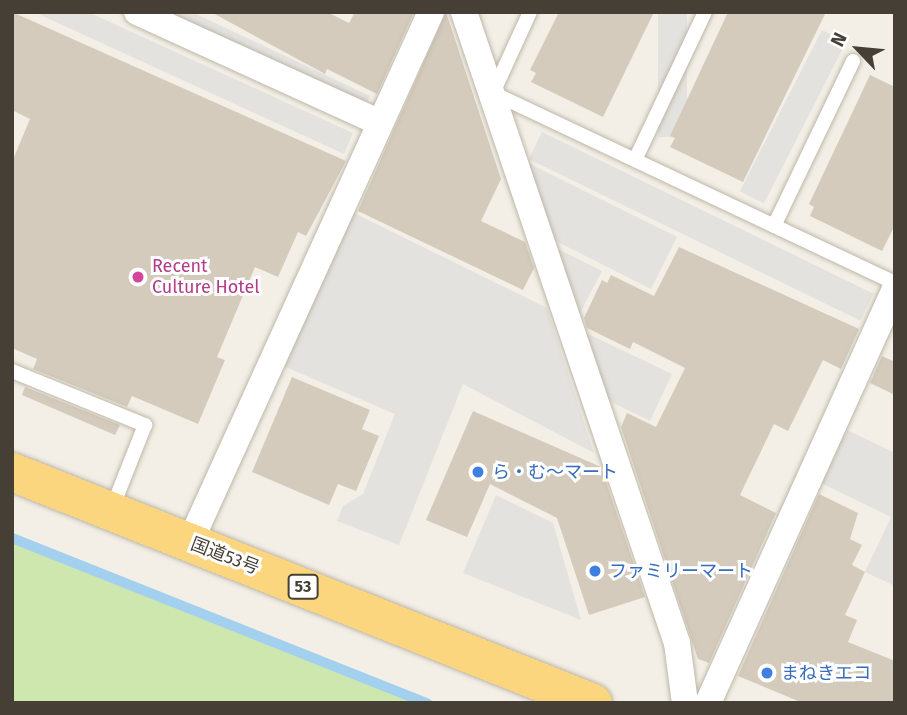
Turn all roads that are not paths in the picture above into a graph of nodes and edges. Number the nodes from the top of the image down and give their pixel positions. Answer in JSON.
{"nodes":[{"id":1,"x":137,"y":12,"type":"edge"},
{"id":2,"x":431,"y":12,"type":"edge"},
{"id":3,"x":464,"y":12,"type":"edge"},
{"id":4,"x":530,"y":12,"type":"edge"},
{"id":5,"x":705,"y":12,"type":"edge"},
{"id":6,"x":853,"y":61,"type":"dead end"},
{"id":7,"x":493,"y":93,"type":"junction"},
{"id":8,"x":378,"y":122,"type":"junction"},
{"id":9,"x":635,"y":160,"type":"junction"},
{"id":10,"x":774,"y":226,"type":"junction"},
{"id":11,"x":895,"y":285,"type":"edge"},
{"id":12,"x":885,"y":343,"type":"edge"},
{"id":13,"x":12,"y":371,"type":"edge"},
{"id":14,"x":12,"y":472,"type":"edge"},
{"id":15,"x":111,"y":511,"type":"junction"},
{"id":16,"x":190,"y":542,"type":"junction"},
{"id":17,"x":593,"y":703,"type":"edge"},
{"id":18,"x":685,"y":703,"type":"edge"},
{"id":19,"x":708,"y":703,"type":"edge"}],
"edges":[{"from":1,"to":8,"type":"street"},
{"from":2,"to":8,"type":"street"},
{"from":3,"to":7,"type":"street"},
{"from":4,"to":7,"type":"lane"},
{"from":5,"to":9,"type":"lane"},
{"from":6,"to":10,"type":"lane"},
{"from":7,"to":9,"type":"lane"},
{"from":7,"to":18,"type":"street"},
{"from":8,"to":16,"type":"street"},
{"from":9,"to":10,"type":"lane"},
{"from":10,"to":11,"type":"lane"},
{"from":11,"to":12,"type":"street"},
{"from":12,"to":19,"type":"street"},
{"from":13,"to":15,"type":"lane"},
{"from":14,"to":15,"type":"highway","name":"国道53号","number":"53"},
{"from":15,"to":16,"type":"highway","name":"国道53号","number":"53"},
{"from":16,"to":17,"type":"highway","name":"国道53号","number":"53"}]}
